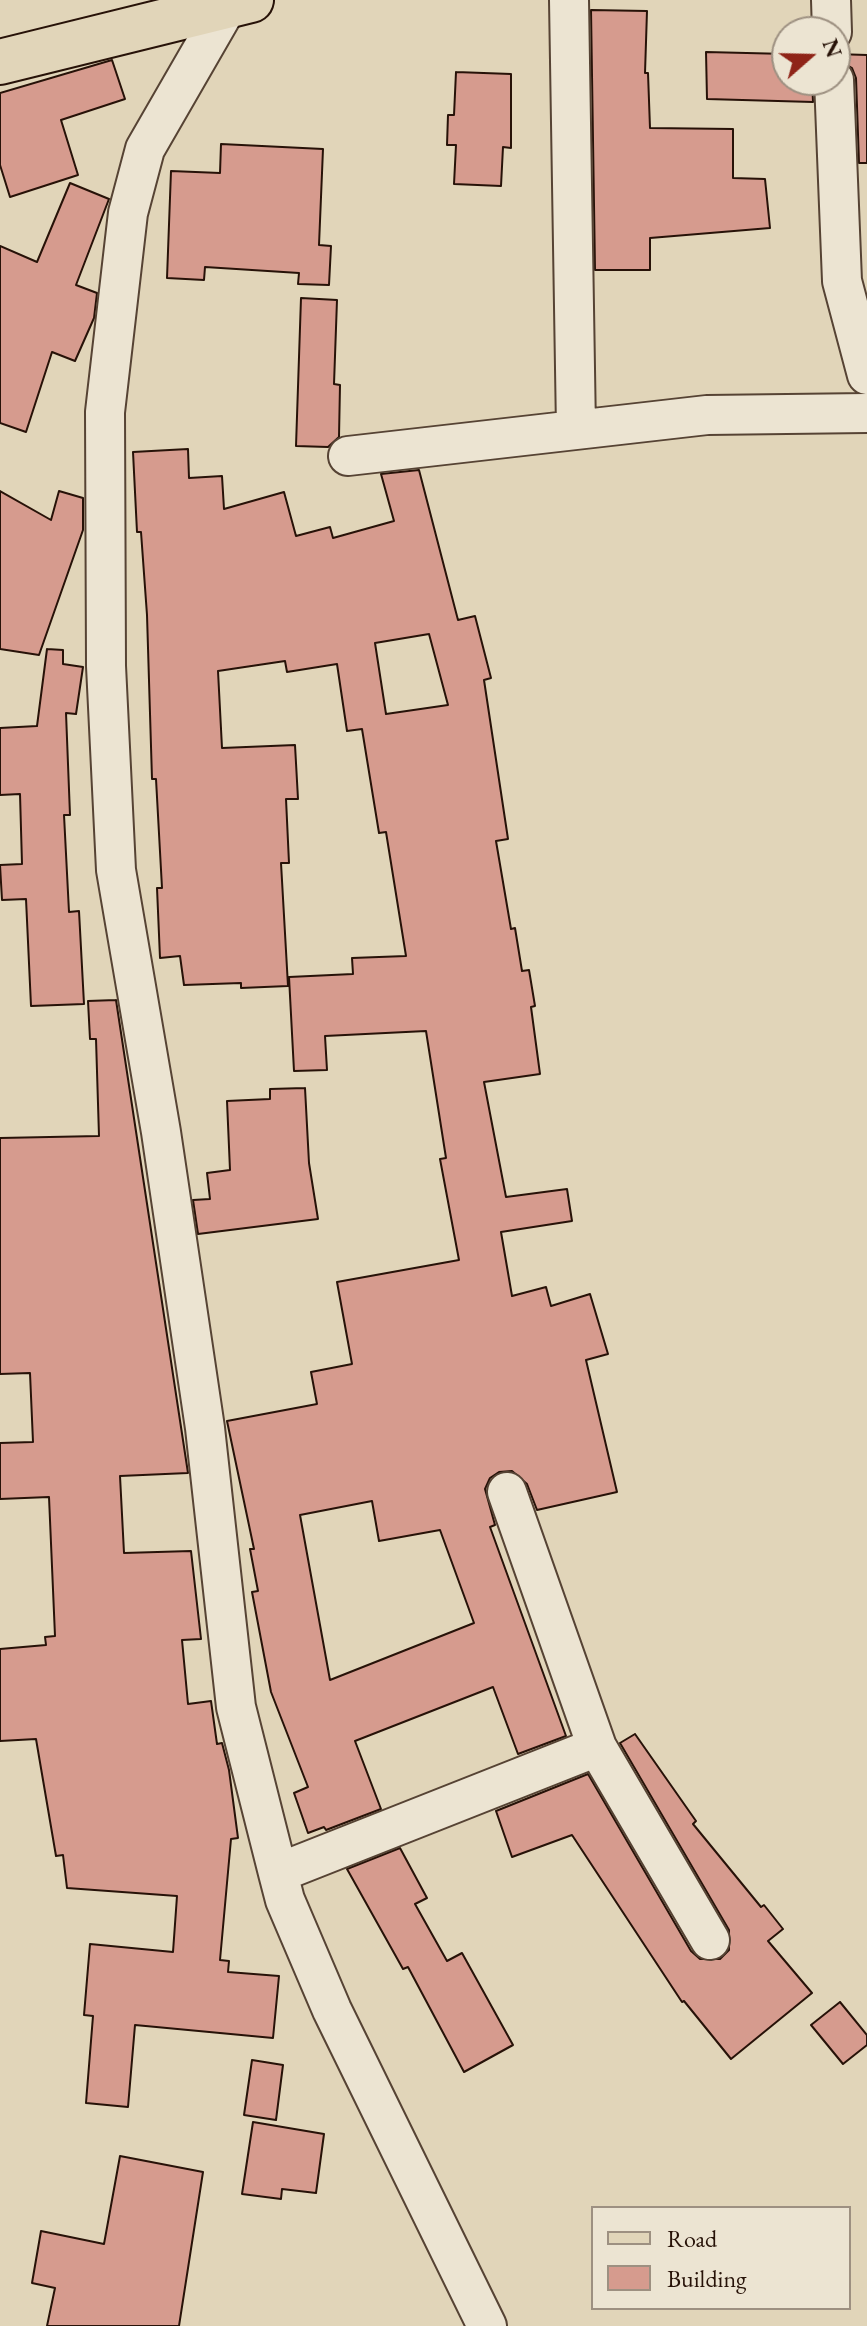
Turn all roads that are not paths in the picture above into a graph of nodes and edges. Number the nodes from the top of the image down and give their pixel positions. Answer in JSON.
{"nodes":[{"id":1,"x":569,"y":0,"type":"edge"},
{"id":2,"x":240,"y":3,"type":"edge"},
{"id":3,"x":0,"y":62,"type":"edge"},
{"id":4,"x":835,"y":96,"type":"edge"},
{"id":5,"x":867,"y":375,"type":"edge"},
{"id":6,"x":867,"y":413,"type":"edge"},
{"id":7,"x":576,"y":429,"type":"junction"},
{"id":8,"x":348,"y":456,"type":"dead end"},
{"id":9,"x":507,"y":1492,"type":"dead end"},
{"id":10,"x":597,"y":1747,"type":"junction"},
{"id":11,"x":278,"y":1873,"type":"junction"},
{"id":12,"x":710,"y":1940,"type":"dead end"},
{"id":13,"x":487,"y":2326,"type":"edge"}],
"edges":[{"from":1,"to":7,"type":"street"},
{"from":2,"to":3,"type":"main road"},
{"from":2,"to":11,"type":"street"},
{"from":4,"to":5,"type":"street"},
{"from":6,"to":7,"type":"street"},
{"from":7,"to":8,"type":"street"},
{"from":9,"to":10,"type":"street"},
{"from":10,"to":11,"type":"street"},
{"from":10,"to":12,"type":"street"},
{"from":11,"to":13,"type":"street"}]}
